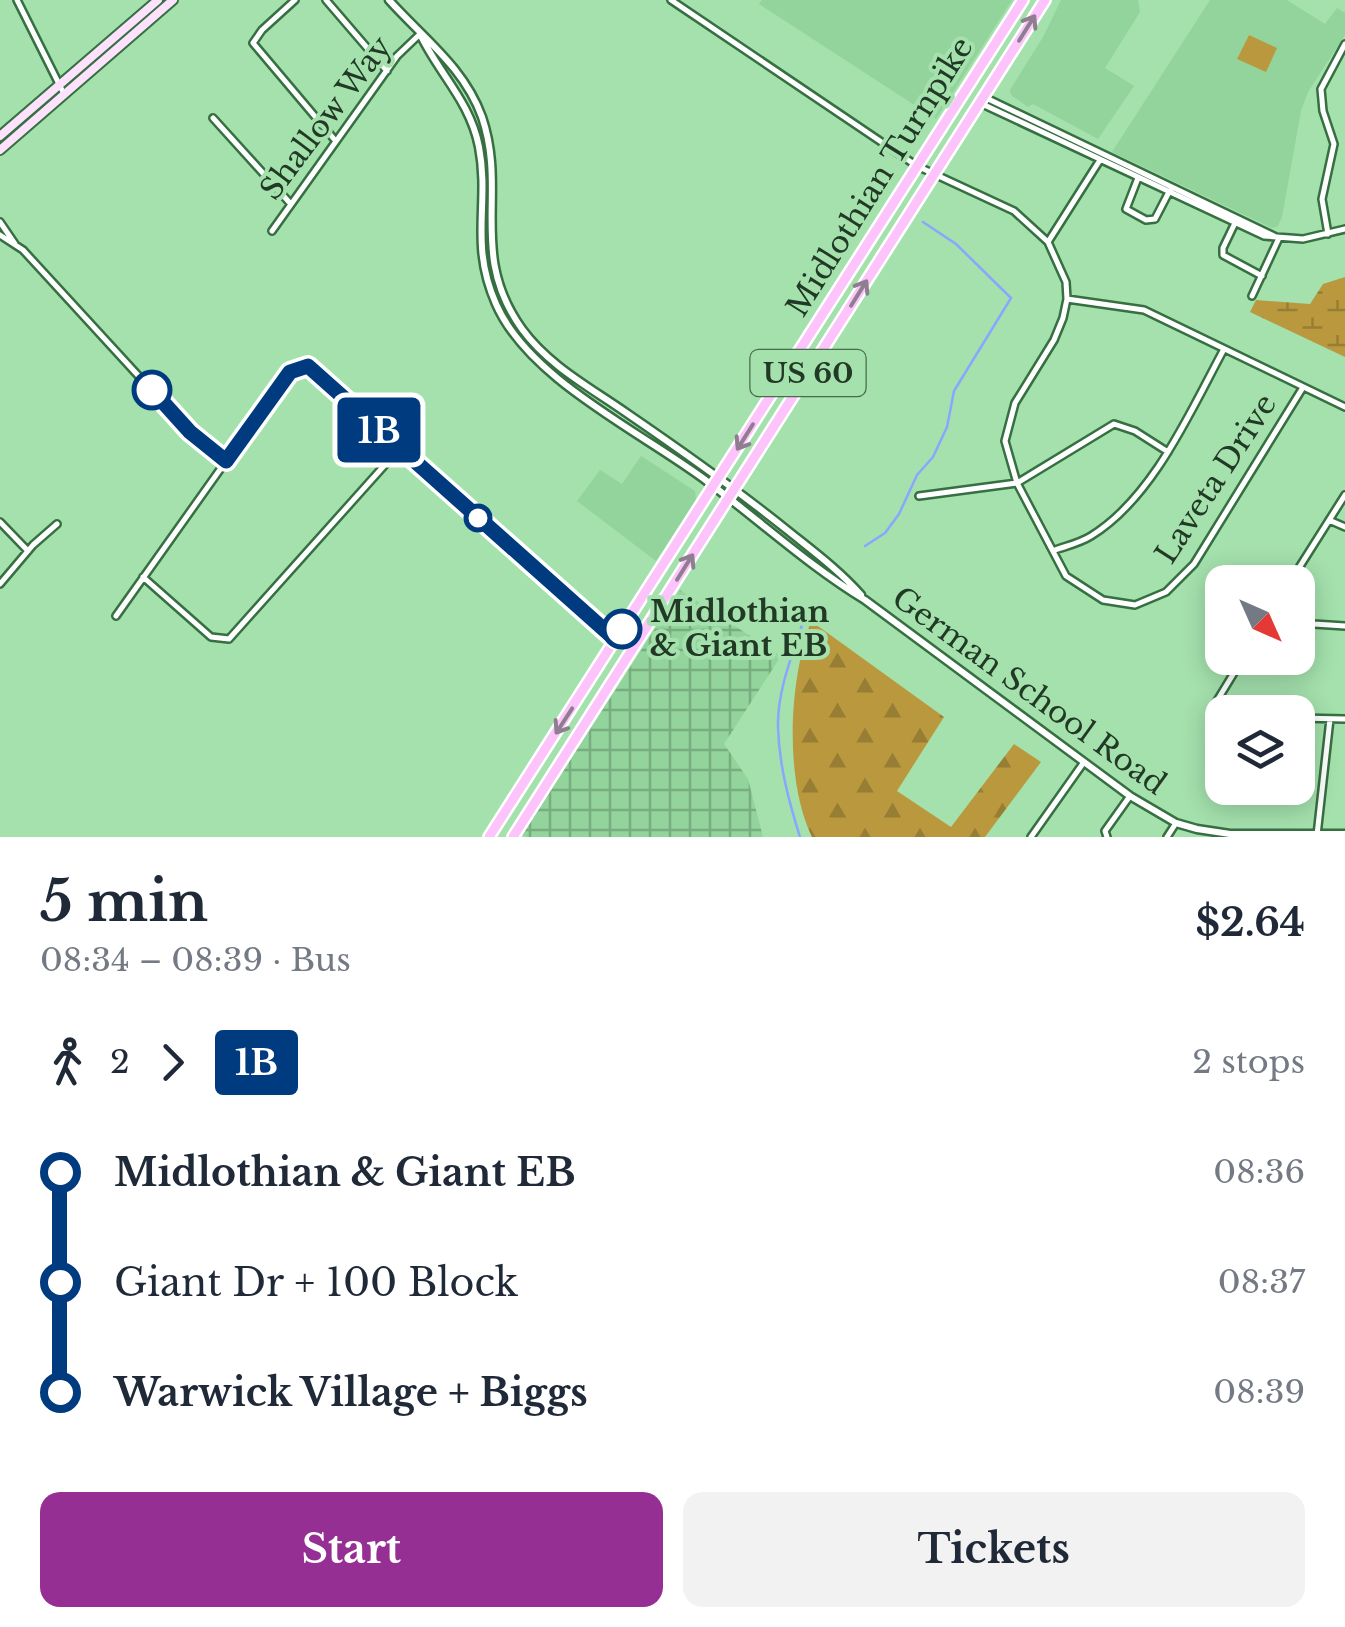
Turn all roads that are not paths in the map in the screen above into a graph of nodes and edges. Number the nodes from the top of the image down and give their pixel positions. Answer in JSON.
{"nodes":[{"id":1,"x":16,"y":0,"type":"edge"},
{"id":2,"x":158,"y":0,"type":"edge"},
{"id":3,"x":173,"y":0,"type":"edge"},
{"id":4,"x":295,"y":0,"type":"edge"},
{"id":5,"x":326,"y":0,"type":"edge"},
{"id":6,"x":389,"y":0,"type":"edge"},
{"id":7,"x":671,"y":0,"type":"edge"},
{"id":8,"x":1022,"y":0,"type":"edge"},
{"id":9,"x":1045,"y":0,"type":"edge"},
{"id":10,"x":420,"y":34,"type":"junction"},
{"id":11,"x":1345,"y":44,"type":"edge"},
{"id":12,"x":386,"y":70,"type":"junction"},
{"id":13,"x":61,"y":90,"type":"junction"},
{"id":14,"x":982,"y":100,"type":"junction"},
{"id":15,"x":213,"y":118,"type":"dead end"},
{"id":16,"x":0,"y":136,"type":"edge"},
{"id":17,"x":335,"y":140,"type":"junction"},
{"id":18,"x":0,"y":150,"type":"edge"},
{"id":19,"x":1103,"y":157,"type":"junction"},
{"id":20,"x":917,"y":166,"type":"junction"},
{"id":21,"x":934,"y":174,"type":"junction"},
{"id":22,"x":1140,"y":174,"type":"junction"},
{"id":23,"x":1171,"y":189,"type":"junction"},
{"id":24,"x":290,"y":202,"type":"junction"},
{"id":25,"x":1237,"y":220,"type":"junction"},
{"id":26,"x":0,"y":222,"type":"edge"},
{"id":27,"x":1345,"y":229,"type":"edge"},
{"id":28,"x":272,"y":231,"type":"dead end"},
{"id":29,"x":0,"y":234,"type":"edge"},
{"id":30,"x":1328,"y":234,"type":"junction"},
{"id":31,"x":1278,"y":238,"type":"junction"},
{"id":32,"x":1048,"y":242,"type":"junction"},
{"id":33,"x":16,"y":244,"type":"junction"},
{"id":34,"x":1262,"y":276,"type":"junction"},
{"id":35,"x":1252,"y":296,"type":"dead end"},
{"id":36,"x":1068,"y":299,"type":"junction"},
{"id":37,"x":1224,"y":349,"type":"junction"},
{"id":38,"x":580,"y":382,"type":"junction"},
{"id":39,"x":1302,"y":388,"type":"junction"},
{"id":40,"x":574,"y":390,"type":"junction"},
{"id":41,"x":1345,"y":407,"type":"edge"},
{"id":42,"x":400,"y":448,"type":"junction"},
{"id":43,"x":1168,"y":452,"type":"junction"},
{"id":44,"x":226,"y":461,"type":"junction"},
{"id":45,"x":716,"y":482,"type":"junction"},
{"id":46,"x":1017,"y":482,"type":"junction"},
{"id":47,"x":732,"y":493,"type":"junction"},
{"id":48,"x":1345,"y":495,"type":"edge"},
{"id":49,"x":919,"y":496,"type":"dead end"},
{"id":50,"x":1329,"y":520,"type":"junction"},
{"id":51,"x":0,"y":522,"type":"edge"},
{"id":52,"x":57,"y":524,"type":"dead end"},
{"id":53,"x":1345,"y":528,"type":"edge"},
{"id":54,"x":1055,"y":550,"type":"junction"},
{"id":55,"x":28,"y":551,"type":"junction"},
{"id":56,"x":1301,"y":565,"type":"edge"},
{"id":57,"x":143,"y":577,"type":"junction"},
{"id":58,"x":0,"y":584,"type":"edge"},
{"id":59,"x":116,"y":616,"type":"dead end"},
{"id":60,"x":1315,"y":624,"type":"edge"},
{"id":61,"x":1345,"y":626,"type":"edge"},
{"id":62,"x":616,"y":639,"type":"junction"},
{"id":63,"x":632,"y":649,"type":"junction"},
{"id":64,"x":1315,"y":719,"type":"edge"},
{"id":65,"x":1345,"y":719,"type":"edge"},
{"id":66,"x":1330,"y":720,"type":"junction"},
{"id":67,"x":1084,"y":762,"type":"junction"},
{"id":68,"x":1130,"y":796,"type":"junction"},
{"id":69,"x":1176,"y":823,"type":"junction"},
{"id":70,"x":1317,"y":834,"type":"edge"},
{"id":71,"x":1345,"y":834,"type":"edge"},
{"id":72,"x":495,"y":835,"type":"edge"},
{"id":73,"x":512,"y":837,"type":"edge"},
{"id":74,"x":1031,"y":837,"type":"edge"},
{"id":75,"x":1107,"y":837,"type":"edge"},
{"id":76,"x":1167,"y":837,"type":"edge"}],
"edges":[{"from":1,"to":13,"type":"street"},
{"from":2,"to":13,"type":"main road"},
{"from":3,"to":13,"type":"main road"},
{"from":4,"to":17,"type":"street"},
{"from":5,"to":12,"type":"street"},
{"from":6,"to":10,"type":"street"},
{"from":7,"to":20,"type":"street"},
{"from":8,"to":20,"type":"main road","name":"Midlothian Turnpike","number":"US 60"},
{"from":14,"to":9,"type":"main road","name":"Midlothian Turnpike","number":"US 60","one_way":true},
{"from":10,"to":12,"type":"street","name":"Shallow Way"},
{"from":10,"to":38,"type":"street"},
{"from":10,"to":40,"type":"street"},
{"from":11,"to":30,"type":"street"},
{"from":12,"to":17,"type":"street","name":"Shallow Way"},
{"from":13,"to":16,"type":"main road"},
{"from":13,"to":18,"type":"main road"},
{"from":14,"to":19,"type":"street"},
{"from":14,"to":21,"type":"main road","name":"Midlothian Turnpike","number":"US 60"},
{"from":15,"to":24,"type":"street"},
{"from":17,"to":24,"type":"street","name":"Shallow Way"},
{"from":19,"to":22,"type":"street"},
{"from":19,"to":32,"type":"street"},
{"from":20,"to":21,"type":"street"},
{"from":20,"to":45,"type":"main road","name":"Midlothian Turnpike","number":"US 60","one_way":true},
{"from":21,"to":32,"type":"street"},
{"from":47,"to":21,"type":"main road","name":"Midlothian Turnpike","number":"US 60","one_way":true},
{"from":22,"to":23,"type":"street"},
{"from":22,"to":23,"type":"street"},
{"from":23,"to":25,"type":"street"},
{"from":24,"to":28,"type":"street","name":"Shallow Way"},
{"from":25,"to":31,"type":"street"},
{"from":25,"to":34,"type":"street"},
{"from":26,"to":33,"type":"street"},
{"from":27,"to":30,"type":"street"},
{"from":29,"to":33,"type":"street"},
{"from":30,"to":31,"type":"street"},
{"from":31,"to":34,"type":"street"},
{"from":32,"to":36,"type":"street"},
{"from":33,"to":44,"type":"street"},
{"from":34,"to":35,"type":"street"},
{"from":36,"to":37,"type":"street"},
{"from":36,"to":46,"type":"street"},
{"from":37,"to":39,"type":"street"},
{"from":37,"to":43,"type":"street"},
{"from":38,"to":40,"type":"street"},
{"from":38,"to":45,"type":"street"},
{"from":39,"to":41,"type":"street"},
{"from":39,"to":54,"type":"street","name":"Laveta Drive"},
{"from":40,"to":45,"type":"street"},
{"from":42,"to":44,"type":"street"},
{"from":42,"to":57,"type":"street"},
{"from":42,"to":62,"type":"street"},
{"from":43,"to":46,"type":"street"},
{"from":43,"to":54,"type":"street"},
{"from":44,"to":57,"type":"street"},
{"from":45,"to":47,"type":"street","name":"German School Road"},
{"from":45,"to":62,"type":"main road","name":"Midlothian Turnpike","number":"US 60"},
{"from":46,"to":49,"type":"street"},
{"from":46,"to":54,"type":"street"},
{"from":63,"to":47,"type":"main road","name":"Midlothian Turnpike","number":"US 60","one_way":true},
{"from":47,"to":67,"type":"street","name":"German School Road"},
{"from":48,"to":50,"type":"street"},
{"from":50,"to":53,"type":"street"},
{"from":50,"to":56,"type":"street"},
{"from":51,"to":55,"type":"street"},
{"from":52,"to":55,"type":"street"},
{"from":55,"to":58,"type":"street"},
{"from":57,"to":59,"type":"street"},
{"from":60,"to":61,"type":"street"},
{"from":62,"to":63,"type":"street"},
{"from":62,"to":72,"type":"main road","name":"Midlothian Turnpike","number":"US 60","one_way":true},
{"from":63,"to":73,"type":"main road","name":"Midlothian Turnpike","number":"US 60"},
{"from":64,"to":66,"type":"street"},
{"from":65,"to":66,"type":"street"},
{"from":66,"to":70,"type":"street"},
{"from":67,"to":68,"type":"street","name":"German School Road"},
{"from":67,"to":74,"type":"street"},
{"from":68,"to":69,"type":"street","name":"German School Road"},
{"from":68,"to":75,"type":"street"},
{"from":69,"to":70,"type":"street","name":"German School Road"},
{"from":69,"to":76,"type":"street"},
{"from":70,"to":71,"type":"street","name":"German School Road"}]}
